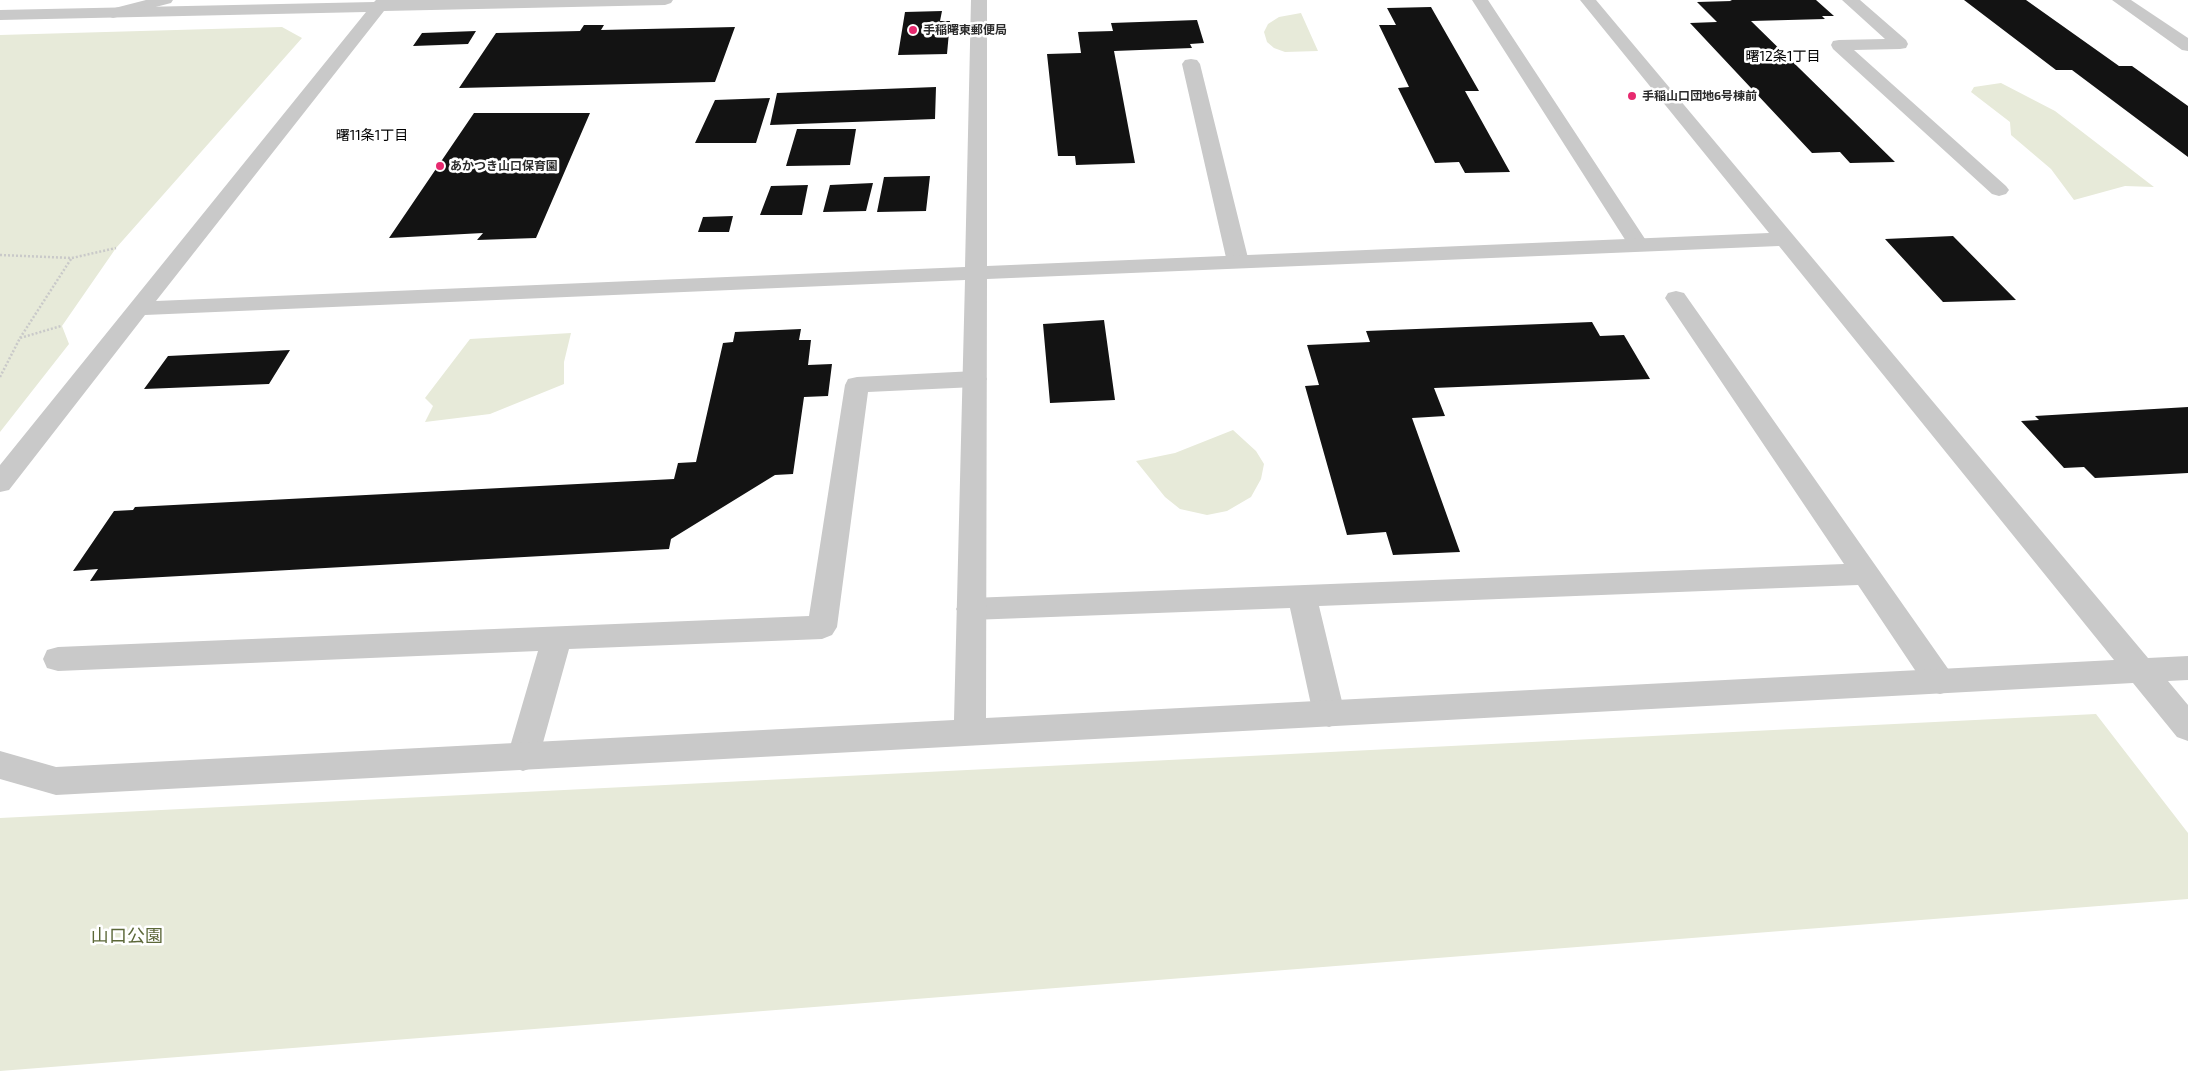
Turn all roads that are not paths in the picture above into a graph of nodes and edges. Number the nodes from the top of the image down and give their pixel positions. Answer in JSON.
{"nodes":[{"id":1,"x":165,"y":0,"type":"edge"},
{"id":2,"x":665,"y":0,"type":"edge"},
{"id":3,"x":979,"y":0,"type":"edge"},
{"id":4,"x":1480,"y":0,"type":"edge"},
{"id":5,"x":1588,"y":0,"type":"edge"},
{"id":6,"x":1850,"y":0,"type":"edge"},
{"id":7,"x":2120,"y":0,"type":"edge"},
{"id":8,"x":623,"y":1,"type":"edge"},
{"id":9,"x":381,"y":4,"type":"edge"},
{"id":10,"x":113,"y":13,"type":"junction"},
{"id":11,"x":0,"y":15,"type":"edge"},
{"id":12,"x":2188,"y":46,"type":"edge"},
{"id":13,"x":1191,"y":64,"type":"dead end"},
{"id":14,"x":1999,"y":190,"type":"dead end"},
{"id":15,"x":1785,"y":239,"type":"junction"},
{"id":16,"x":1638,"y":245,"type":"junction"},
{"id":17,"x":1238,"y":262,"type":"junction"},
{"id":18,"x":976,"y":274,"type":"junction"},
{"id":19,"x":1676,"y":298,"type":"dead end"},
{"id":20,"x":138,"y":310,"type":"junction"},
{"id":21,"x":975,"y":379,"type":"junction"},
{"id":22,"x":0,"y":483,"type":"edge"},
{"id":23,"x":1866,"y":574,"type":"junction"},
{"id":24,"x":1302,"y":596,"type":"junction"},
{"id":25,"x":971,"y":609,"type":"junction"},
{"id":26,"x":557,"y":638,"type":"junction"},
{"id":27,"x":58,"y":658,"type":"dead end"},
{"id":28,"x":2188,"y":668,"type":"edge"},
{"id":29,"x":2142,"y":671,"type":"junction"},
{"id":30,"x":1940,"y":682,"type":"junction"},
{"id":31,"x":1329,"y":714,"type":"junction"},
{"id":32,"x":2188,"y":728,"type":"edge"},
{"id":33,"x":970,"y":733,"type":"junction"},
{"id":34,"x":523,"y":757,"type":"junction"},
{"id":35,"x":0,"y":765,"type":"edge"}],
"edges":[{"from":1,"to":10,"type":"street"},
{"from":2,"to":8,"type":"street"},
{"from":3,"to":18,"type":"street"},
{"from":4,"to":16,"type":"street"},
{"from":5,"to":15,"type":"street"},
{"from":6,"to":14,"type":"street"},
{"from":7,"to":12,"type":"street"},
{"from":8,"to":9,"type":"street"},
{"from":9,"to":10,"type":"street"},
{"from":9,"to":20,"type":"street"},
{"from":10,"to":11,"type":"street"},
{"from":13,"to":17,"type":"street"},
{"from":15,"to":16,"type":"street"},
{"from":15,"to":29,"type":"street"},
{"from":16,"to":17,"type":"street"},
{"from":17,"to":18,"type":"street"},
{"from":18,"to":20,"type":"street"},
{"from":18,"to":21,"type":"street"},
{"from":19,"to":23,"type":"street"},
{"from":20,"to":22,"type":"street"},
{"from":21,"to":25,"type":"street"},
{"from":21,"to":26,"type":"street"},
{"from":23,"to":24,"type":"street"},
{"from":23,"to":30,"type":"street"},
{"from":24,"to":25,"type":"street"},
{"from":24,"to":31,"type":"street"},
{"from":25,"to":33,"type":"street"},
{"from":26,"to":27,"type":"street"},
{"from":26,"to":34,"type":"street"},
{"from":28,"to":29,"type":"street"},
{"from":29,"to":30,"type":"street"},
{"from":29,"to":32,"type":"street"},
{"from":30,"to":31,"type":"street"},
{"from":31,"to":33,"type":"street"},
{"from":33,"to":34,"type":"street"},
{"from":34,"to":35,"type":"street"}]}
